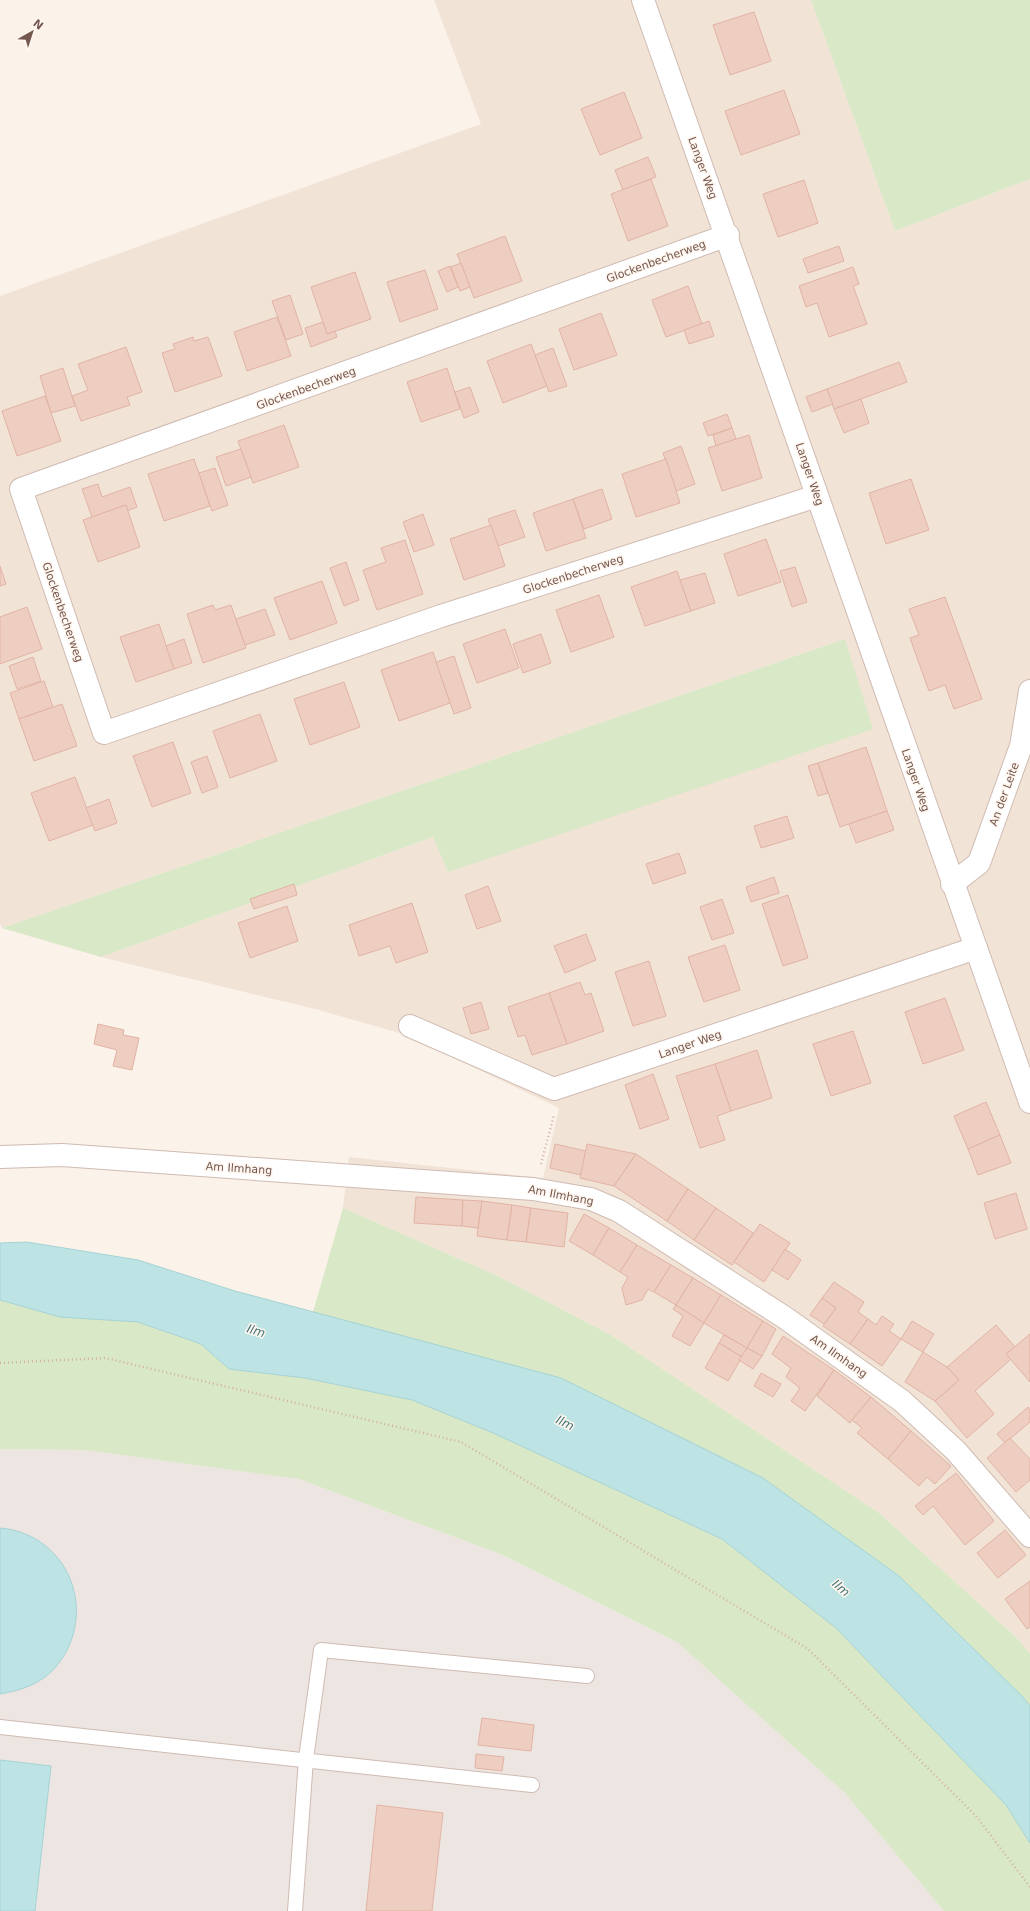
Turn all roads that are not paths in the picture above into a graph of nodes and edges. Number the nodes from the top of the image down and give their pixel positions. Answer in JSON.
{"nodes":[{"id":1,"x":643,"y":0,"type":"edge"},
{"id":2,"x":728,"y":235,"type":"junction"},
{"id":3,"x":818,"y":496,"type":"junction"},
{"id":4,"x":1030,"y":691,"type":"edge"},
{"id":5,"x":952,"y":884,"type":"junction"},
{"id":6,"x":976,"y":948,"type":"junction"},
{"id":7,"x":410,"y":1026,"type":"dead end"},
{"id":8,"x":1030,"y":1102,"type":"edge"},
{"id":9,"x":0,"y":1157,"type":"edge"},
{"id":10,"x":1030,"y":1536,"type":"edge"},
{"id":11,"x":587,"y":1676,"type":"dead end"},
{"id":12,"x":0,"y":1727,"type":"edge"},
{"id":13,"x":306,"y":1759,"type":"junction"},
{"id":14,"x":532,"y":1785,"type":"dead end"},
{"id":15,"x":295,"y":1911,"type":"edge"}],
"edges":[{"from":1,"to":2,"type":"street","name":"Langer Weg"},
{"from":2,"to":3,"type":"street","name":"Langer Weg"},
{"from":2,"to":3,"type":"street","name":"Glockenbecherweg"},
{"from":3,"to":5,"type":"street","name":"Langer Weg"},
{"from":4,"to":5,"type":"street","name":"An der Leite"},
{"from":5,"to":6,"type":"street","name":"Langer Weg"},
{"from":6,"to":7,"type":"street","name":"Langer Weg"},
{"from":6,"to":8,"type":"street","name":"Langer Weg"},
{"from":9,"to":10,"type":"street","name":"Am Ilmhang"},
{"from":11,"to":13,"type":"lane"},
{"from":12,"to":13,"type":"lane"},
{"from":13,"to":14,"type":"lane"},
{"from":13,"to":15,"type":"lane"}]}
